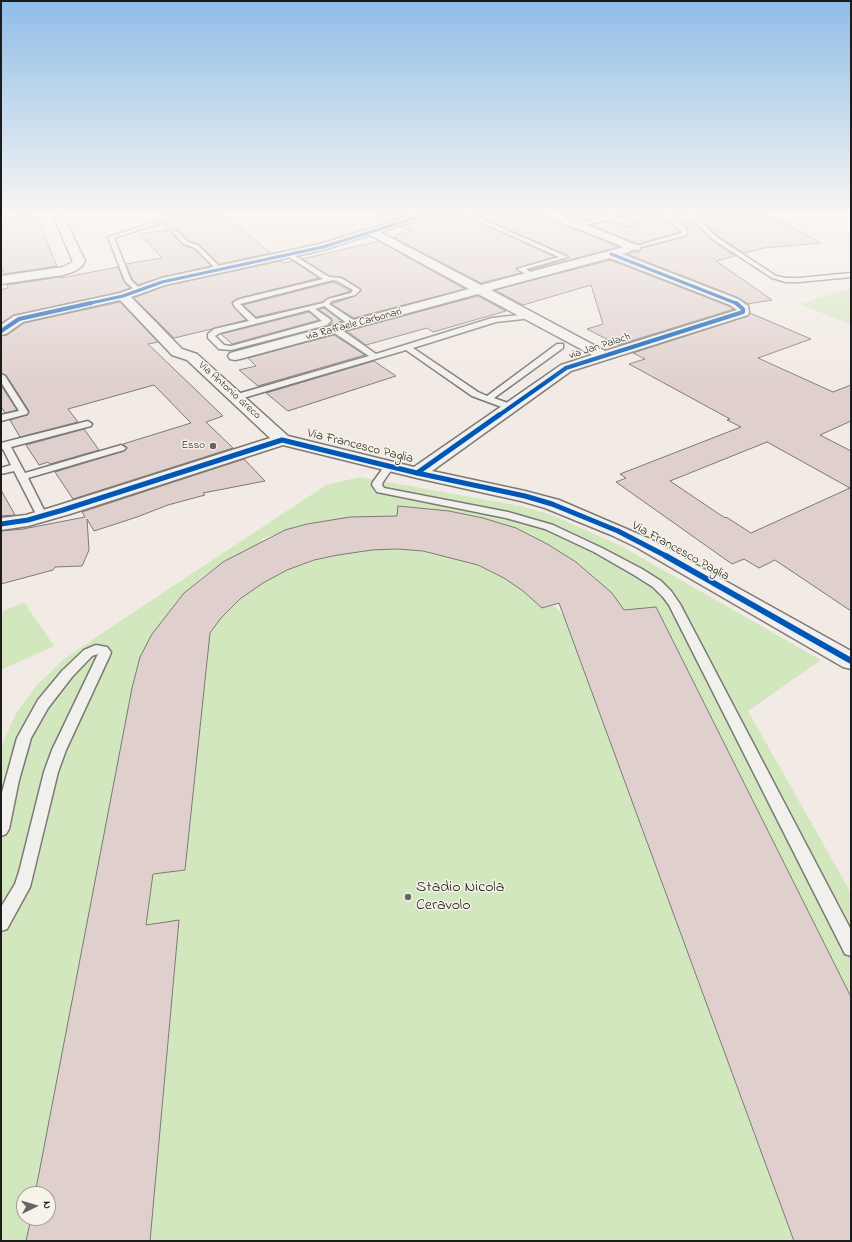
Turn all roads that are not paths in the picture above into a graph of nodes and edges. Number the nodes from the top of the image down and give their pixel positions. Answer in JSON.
{"nodes":[{"id":1,"x":50,"y":273,"type":"edge"},
{"id":2,"x":125,"y":273,"type":"edge"},
{"id":3,"x":206,"y":273,"type":"edge"},
{"id":4,"x":318,"y":273,"type":"edge"},
{"id":5,"x":448,"y":273,"type":"edge"},
{"id":6,"x":527,"y":273,"type":"edge"},
{"id":7,"x":544,"y":273,"type":"edge"},
{"id":8,"x":660,"y":273,"type":"edge"},
{"id":9,"x":768,"y":273,"type":"edge"},
{"id":10,"x":851,"y":275,"type":"edge"},
{"id":11,"x":533,"y":276,"type":"junction"},
{"id":12,"x":328,"y":279,"type":"junction"},
{"id":13,"x":1,"y":280,"type":"edge"},
{"id":14,"x":139,"y":290,"type":"junction"},
{"id":15,"x":480,"y":290,"type":"junction"},
{"id":16,"x":122,"y":296,"type":"junction"},
{"id":17,"x":325,"y":304,"type":"junction"},
{"id":18,"x":310,"y":308,"type":"junction"},
{"id":19,"x":529,"y":316,"type":"junction"},
{"id":20,"x":1,"y":317,"type":"edge"},
{"id":21,"x":19,"y":319,"type":"junction"},
{"id":22,"x":255,"y":322,"type":"junction"},
{"id":23,"x":355,"y":325,"type":"junction"},
{"id":24,"x":336,"y":330,"type":"junction"},
{"id":25,"x":2,"y":331,"type":"edge"},
{"id":26,"x":560,"y":346,"type":"dead end"},
{"id":27,"x":407,"y":347,"type":"junction"},
{"id":28,"x":371,"y":354,"type":"junction"},
{"id":29,"x":235,"y":356,"type":"dead end"},
{"id":30,"x":604,"y":356,"type":"junction"},
{"id":31,"x":1,"y":376,"type":"edge"},
{"id":32,"x":254,"y":383,"type":"dead end"},
{"id":33,"x":237,"y":397,"type":"junction"},
{"id":34,"x":488,"y":399,"type":"junction"},
{"id":35,"x":510,"y":407,"type":"junction"},
{"id":36,"x":1,"y":418,"type":"edge"},
{"id":37,"x":88,"y":424,"type":"dead end"},
{"id":38,"x":282,"y":440,"type":"junction"},
{"id":39,"x":3,"y":446,"type":"edge"},
{"id":40,"x":121,"y":448,"type":"dead end"},
{"id":41,"x":389,"y":466,"type":"junction"},
{"id":42,"x":16,"y":467,"type":"junction"},
{"id":43,"x":1,"y":471,"type":"edge"},
{"id":44,"x":417,"y":473,"type":"junction"},
{"id":45,"x":22,"y":477,"type":"junction"},
{"id":46,"x":42,"y":516,"type":"junction"},
{"id":47,"x":1,"y":524,"type":"edge"},
{"id":48,"x":851,"y":662,"type":"edge"},
{"id":49,"x":1,"y":828,"type":"edge"},
{"id":50,"x":1,"y":923,"type":"edge"},
{"id":51,"x":851,"y":948,"type":"edge"}],
"edges":[{"from":1,"to":13,"type":"street"},
{"from":2,"to":14,"type":"lane"},
{"from":3,"to":14,"type":"street"},
{"from":4,"to":12,"type":"lane"},
{"from":5,"to":15,"type":"street"},
{"from":6,"to":11,"type":"lane"},
{"from":7,"to":11,"type":"street","name":"via Raffaele Carbonari"},
{"from":8,"to":30,"type":"street","name":"via Jan Palach"},
{"from":9,"to":10,"type":"lane"},
{"from":11,"to":15,"type":"street","name":"via Raffaele Carbonari"},
{"from":12,"to":17,"type":"lane"},
{"from":12,"to":22,"type":"lane"},
{"from":14,"to":16,"type":"street"},
{"from":15,"to":19,"type":"street"},
{"from":15,"to":23,"type":"street","name":"via Raffaele Carbonari"},
{"from":16,"to":21,"type":"street"},
{"from":16,"to":33,"type":"street","name":"Via Antonio Greco"},
{"from":17,"to":18,"type":"lane"},
{"from":17,"to":23,"type":"lane"},
{"from":18,"to":22,"type":"lane"},
{"from":18,"to":22,"type":"lane"},
{"from":19,"to":27,"type":"lane"},
{"from":19,"to":30,"type":"street"},
{"from":20,"to":21,"type":"street"},
{"from":21,"to":25,"type":"street"},
{"from":23,"to":24,"type":"street","name":"via Raffaele Carbonari"},
{"from":24,"to":28,"type":"lane"},
{"from":24,"to":29,"type":"street","name":"via Raffaele Carbonari"},
{"from":26,"to":34,"type":"lane"},
{"from":27,"to":28,"type":"lane"},
{"from":27,"to":34,"type":"lane"},
{"from":28,"to":32,"type":"lane"},
{"from":28,"to":33,"type":"lane"},
{"from":30,"to":35,"type":"street","name":"via Jan Palach"},
{"from":31,"to":36,"type":"lane"},
{"from":33,"to":38,"type":"street","name":"Via Antonio Greco"},
{"from":34,"to":35,"type":"lane"},
{"from":35,"to":44,"type":"street","name":"via Jan Palach"},
{"from":37,"to":39,"type":"lane"},
{"from":38,"to":41,"type":"street","name":"Via Francesco Paglia"},
{"from":38,"to":46,"type":"street"},
{"from":39,"to":42,"type":"lane"},
{"from":40,"to":45,"type":"lane"},
{"from":41,"to":44,"type":"street","name":"Via Francesco Paglia"},
{"from":41,"to":51,"type":"lane"},
{"from":42,"to":43,"type":"lane"},
{"from":42,"to":45,"type":"lane"},
{"from":44,"to":48,"type":"street","name":"Via Francesco Paglia"},
{"from":45,"to":46,"type":"lane"},
{"from":46,"to":47,"type":"street"},
{"from":49,"to":50,"type":"lane"}]}
